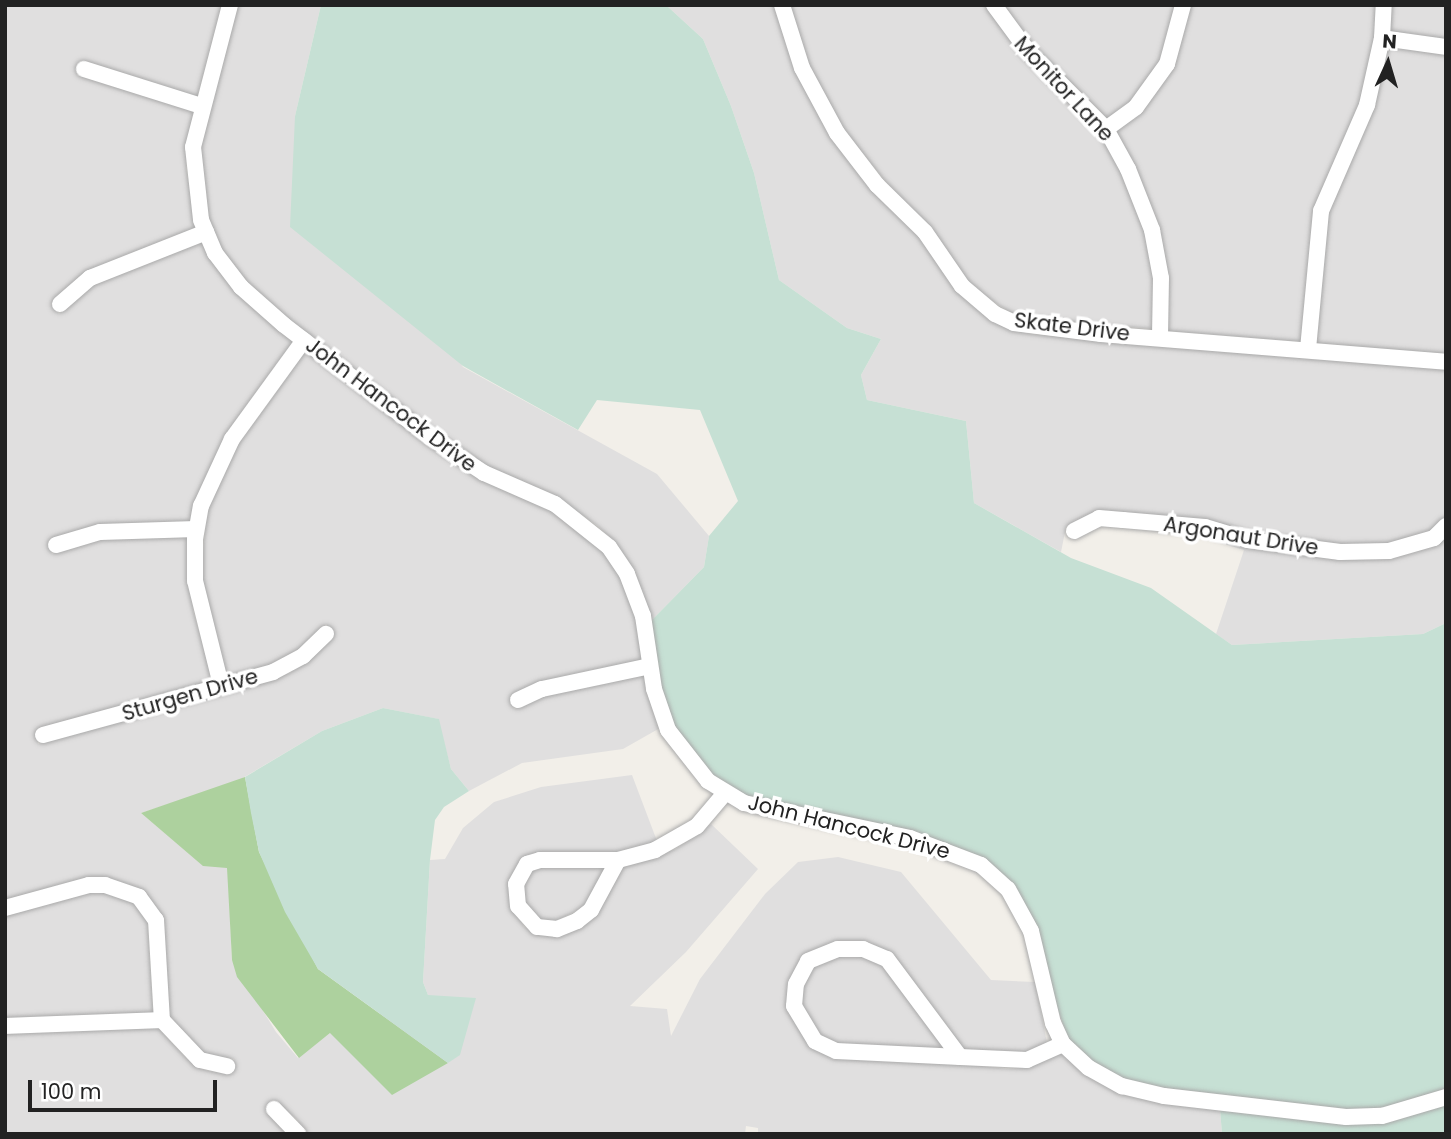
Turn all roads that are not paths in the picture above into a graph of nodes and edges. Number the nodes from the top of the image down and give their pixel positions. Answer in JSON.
{"nodes":[{"id":1,"x":230,"y":5,"type":"edge"},
{"id":2,"x":782,"y":5,"type":"edge"},
{"id":3,"x":994,"y":5,"type":"edge"},
{"id":4,"x":1183,"y":5,"type":"edge"},
{"id":5,"x":1384,"y":5,"type":"edge"},
{"id":6,"x":1382,"y":38,"type":"junction"},
{"id":7,"x":1446,"y":47,"type":"edge"},
{"id":8,"x":84,"y":69,"type":"dead end"},
{"id":9,"x":201,"y":106,"type":"junction"},
{"id":10,"x":1106,"y":129,"type":"junction"},
{"id":11,"x":206,"y":232,"type":"junction"},
{"id":12,"x":60,"y":304,"type":"dead end"},
{"id":13,"x":1160,"y":337,"type":"junction"},
{"id":14,"x":304,"y":340,"type":"junction"},
{"id":15,"x":1308,"y":349,"type":"junction"},
{"id":16,"x":1446,"y":362,"type":"edge"},
{"id":17,"x":1446,"y":526,"type":"edge"},
{"id":18,"x":196,"y":529,"type":"junction"},
{"id":19,"x":1074,"y":531,"type":"dead end"},
{"id":20,"x":56,"y":545,"type":"dead end"},
{"id":21,"x":326,"y":634,"type":"dead end"},
{"id":22,"x":650,"y":666,"type":"junction"},
{"id":23,"x":221,"y":685,"type":"junction"},
{"id":24,"x":517,"y":700,"type":"dead end"},
{"id":25,"x":43,"y":736,"type":"dead end"},
{"id":26,"x":725,"y":793,"type":"junction"},
{"id":27,"x":618,"y":860,"type":"junction"},
{"id":28,"x":5,"y":908,"type":"edge"},
{"id":29,"x":162,"y":1020,"type":"junction"},
{"id":30,"x":5,"y":1026,"type":"edge"},
{"id":31,"x":1063,"y":1044,"type":"junction"},
{"id":32,"x":960,"y":1057,"type":"junction"},
{"id":33,"x":227,"y":1066,"type":"dead end"},
{"id":34,"x":1446,"y":1097,"type":"edge"},
{"id":35,"x":274,"y":1110,"type":"dead end"},
{"id":36,"x":298,"y":1134,"type":"edge"}],
"edges":[{"from":1,"to":9,"type":"street","name":"John Hancock Drive"},
{"from":2,"to":13,"type":"street","name":"Skate Drive"},
{"from":3,"to":10,"type":"street","name":"Monitor Lane"},
{"from":4,"to":10,"type":"street"},
{"from":5,"to":6,"type":"street"},
{"from":6,"to":7,"type":"street"},
{"from":6,"to":15,"type":"street"},
{"from":8,"to":9,"type":"street"},
{"from":9,"to":11,"type":"street","name":"John Hancock Drive"},
{"from":10,"to":13,"type":"street","name":"Monitor Lane"},
{"from":11,"to":12,"type":"street"},
{"from":11,"to":14,"type":"street","name":"John Hancock Drive"},
{"from":13,"to":15,"type":"street","name":"Skate Drive"},
{"from":14,"to":18,"type":"street"},
{"from":14,"to":22,"type":"street","name":"John Hancock Drive"},
{"from":15,"to":16,"type":"street","name":"Skate Drive"},
{"from":17,"to":19,"type":"street","name":"Argonaut Drive"},
{"from":18,"to":20,"type":"street"},
{"from":18,"to":23,"type":"street"},
{"from":21,"to":23,"type":"street","name":"Sturgen Drive"},
{"from":22,"to":24,"type":"street"},
{"from":22,"to":26,"type":"street","name":"John Hancock Drive"},
{"from":23,"to":25,"type":"street","name":"Sturgen Drive"},
{"from":26,"to":27,"type":"street"},
{"from":26,"to":31,"type":"street","name":"John Hancock Drive"},
{"from":27,"to":27,"type":"street"},
{"from":28,"to":29,"type":"street"},
{"from":29,"to":30,"type":"street"},
{"from":29,"to":33,"type":"street"},
{"from":31,"to":32,"type":"street"},
{"from":31,"to":34,"type":"street","name":"John Hancock Drive"},
{"from":32,"to":32,"type":"street"},
{"from":35,"to":36,"type":"street"}]}
